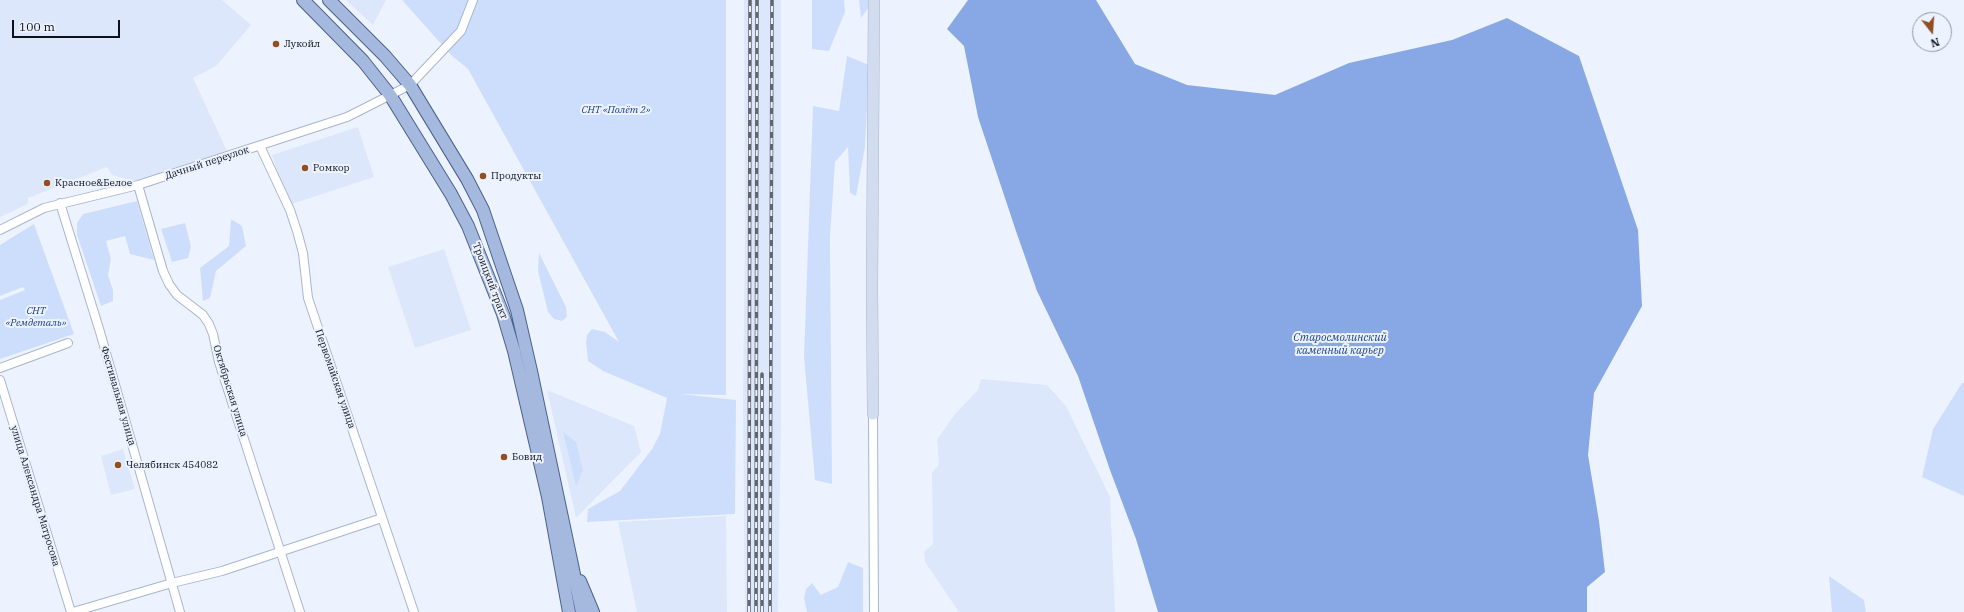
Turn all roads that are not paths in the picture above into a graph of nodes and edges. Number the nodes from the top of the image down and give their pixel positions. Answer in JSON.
{"nodes":[{"id":1,"x":303,"y":0,"type":"edge"},
{"id":2,"x":329,"y":0,"type":"edge"},
{"id":3,"x":473,"y":0,"type":"edge"},
{"id":4,"x":874,"y":0,"type":"edge"},
{"id":5,"x":410,"y":85,"type":"junction"},
{"id":6,"x":390,"y":95,"type":"junction"},
{"id":7,"x":260,"y":146,"type":"junction"},
{"id":8,"x":138,"y":185,"type":"junction"},
{"id":9,"x":60,"y":203,"type":"junction"},
{"id":10,"x":0,"y":230,"type":"edge"},
{"id":11,"x":68,"y":343,"type":"dead end"},
{"id":12,"x":0,"y":368,"type":"edge"},
{"id":13,"x":0,"y":380,"type":"edge"},
{"id":14,"x":873,"y":414,"type":"joint"},
{"id":15,"x":382,"y":518,"type":"junction"},
{"id":16,"x":280,"y":554,"type":"junction"},
{"id":17,"x":570,"y":558,"type":"junction"},
{"id":18,"x":172,"y":583,"type":"junction"},
{"id":19,"x":72,"y":612,"type":"edge"},
{"id":20,"x":180,"y":612,"type":"edge"},
{"id":21,"x":300,"y":612,"type":"edge"},
{"id":22,"x":414,"y":612,"type":"edge"},
{"id":23,"x":569,"y":612,"type":"edge"},
{"id":24,"x":582,"y":612,"type":"edge"},
{"id":25,"x":593,"y":612,"type":"edge"},
{"id":26,"x":874,"y":612,"type":"edge"}],
"edges":[{"from":1,"to":6,"type":"main road","name":"Троицкий тракт"},
{"from":2,"to":5,"type":"main road","name":"Троицкий тракт"},
{"from":3,"to":5,"type":"street"},
{"from":4,"to":14,"type":"street"},
{"from":5,"to":6,"type":"street","name":"Дачный переулок"},
{"from":5,"to":17,"type":"main road","name":"Троицкий тракт"},
{"from":6,"to":7,"type":"street","name":"Дачный переулок"},
{"from":6,"to":23,"type":"main road","name":"Троицкий тракт"},
{"from":7,"to":8,"type":"street","name":"Дачный переулок"},
{"from":7,"to":15,"type":"street","name":"Первомайская улица"},
{"from":8,"to":9,"type":"street","name":"Дачный переулок"},
{"from":8,"to":16,"type":"street","name":"Октябрьская улица"},
{"from":9,"to":10,"type":"street","name":"Дачный переулок"},
{"from":9,"to":18,"type":"street","name":"Фестивальная улица"},
{"from":11,"to":12,"type":"street"},
{"from":13,"to":19,"type":"street","name":"улица Александра Матросова"},
{"from":14,"to":26,"type":"street"},
{"from":15,"to":16,"type":"street"},
{"from":15,"to":22,"type":"street","name":"Первомайская улица"},
{"from":16,"to":18,"type":"street"},
{"from":16,"to":21,"type":"street","name":"Октябрьская улица"},
{"from":17,"to":24,"type":"main road","name":"Троицкий тракт"},
{"from":17,"to":25,"type":"main road"},
{"from":18,"to":19,"type":"street"},
{"from":18,"to":20,"type":"street","name":"Фестивальная улица"}]}
